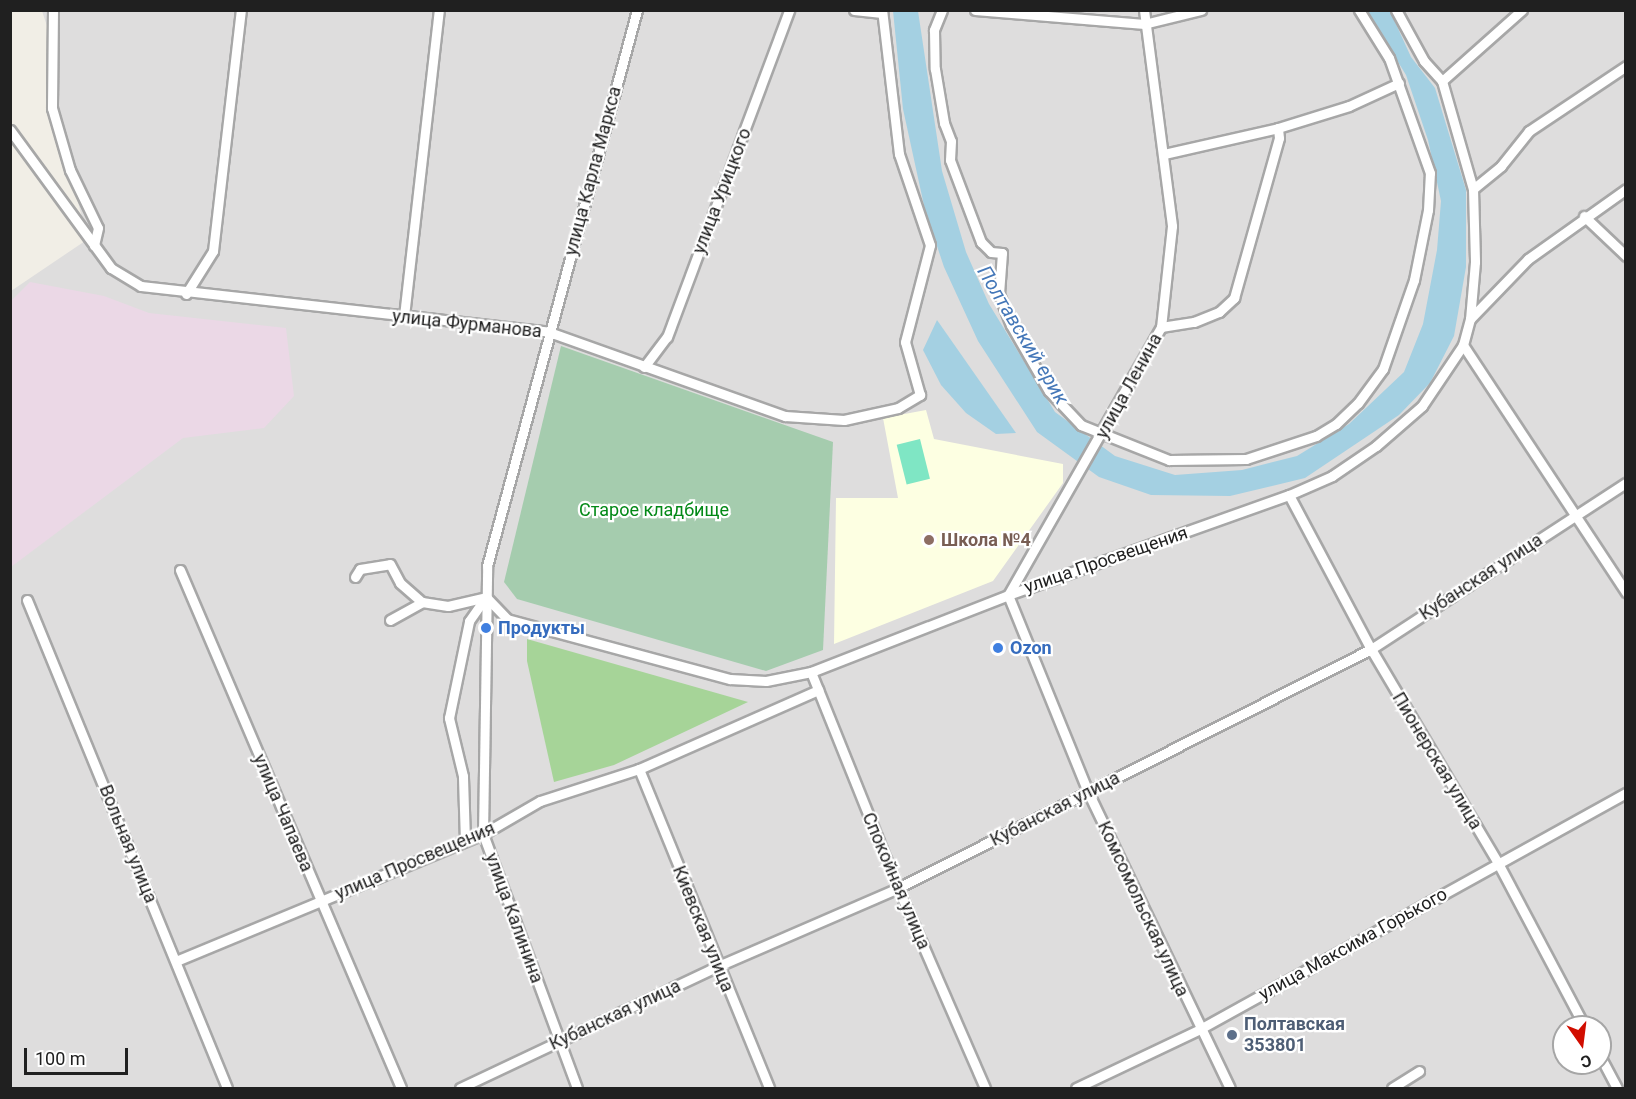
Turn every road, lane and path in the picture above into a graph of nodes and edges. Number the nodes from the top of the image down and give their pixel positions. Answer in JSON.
{"nodes":[{"id":1,"x":53,"y":10,"type":"edge"},
{"id":2,"x":242,"y":10,"type":"edge"},
{"id":3,"x":439,"y":10,"type":"edge"},
{"id":4,"x":637,"y":10,"type":"edge"},
{"id":5,"x":789,"y":10,"type":"edge"},
{"id":6,"x":854,"y":10,"type":"edge"},
{"id":7,"x":942,"y":10,"type":"edge"},
{"id":8,"x":975,"y":10,"type":"edge"},
{"id":9,"x":1144,"y":10,"type":"edge"},
{"id":10,"x":1201,"y":10,"type":"edge"},
{"id":11,"x":1359,"y":10,"type":"edge"},
{"id":12,"x":1396,"y":10,"type":"edge"},
{"id":13,"x":1522,"y":10,"type":"edge"},
{"id":14,"x":882,"y":12,"type":"edge"},
{"id":15,"x":1144,"y":24,"type":"junction"},
{"id":16,"x":1626,"y":66,"type":"edge"},
{"id":17,"x":1442,"y":81,"type":"junction"},
{"id":18,"x":1399,"y":83,"type":"junction"},
{"id":19,"x":1278,"y":128,"type":"junction"},
{"id":20,"x":10,"y":130,"type":"edge"},
{"id":21,"x":1164,"y":154,"type":"junction"},
{"id":22,"x":1473,"y":189,"type":"junction"},
{"id":23,"x":1626,"y":189,"type":"edge"},
{"id":24,"x":1584,"y":216,"type":"junction"},
{"id":25,"x":94,"y":246,"type":"junction"},
{"id":26,"x":1626,"y":255,"type":"edge"},
{"id":27,"x":186,"y":294,"type":"junction"},
{"id":28,"x":404,"y":316,"type":"junction"},
{"id":29,"x":1470,"y":319,"type":"junction"},
{"id":30,"x":1161,"y":327,"type":"junction"},
{"id":31,"x":549,"y":332,"type":"junction"},
{"id":32,"x":1463,"y":345,"type":"junction"},
{"id":33,"x":644,"y":367,"type":"junction"},
{"id":34,"x":1102,"y":436,"type":"junction"},
{"id":35,"x":1626,"y":483,"type":"edge"},
{"id":36,"x":1289,"y":495,"type":"junction"},
{"id":37,"x":1574,"y":516,"type":"junction"},
{"id":38,"x":180,"y":570,"type":"dead end"},
{"id":39,"x":355,"y":577,"type":"dead end"},
{"id":40,"x":1626,"y":592,"type":"edge"},
{"id":41,"x":1008,"y":595,"type":"junction"},
{"id":42,"x":486,"y":597,"type":"junction"},
{"id":43,"x":27,"y":600,"type":"dead end"},
{"id":44,"x":422,"y":602,"type":"junction"},
{"id":45,"x":390,"y":620,"type":"dead end"},
{"id":46,"x":1371,"y":649,"type":"junction"},
{"id":47,"x":811,"y":672,"type":"junction"},
{"id":48,"x":818,"y":690,"type":"junction"},
{"id":49,"x":639,"y":769,"type":"junction"},
{"id":50,"x":1088,"y":792,"type":"junction"},
{"id":51,"x":1626,"y":793,"type":"edge"},
{"id":52,"x":483,"y":834,"type":"junction"},
{"id":53,"x":465,"y":841,"type":"junction"},
{"id":54,"x":1498,"y":863,"type":"junction"},
{"id":55,"x":898,"y":888,"type":"junction"},
{"id":56,"x":321,"y":901,"type":"junction"},
{"id":57,"x":176,"y":961,"type":"junction"},
{"id":58,"x":718,"y":966,"type":"junction"},
{"id":59,"x":1579,"y":1015,"type":"edge"},
{"id":60,"x":1200,"y":1029,"type":"junction"},
{"id":61,"x":559,"y":1042,"type":"junction"},
{"id":62,"x":1419,"y":1071,"type":"dead end"},
{"id":63,"x":1610,"y":1075,"type":"edge"},
{"id":64,"x":227,"y":1089,"type":"edge"},
{"id":65,"x":401,"y":1089,"type":"edge"},
{"id":66,"x":460,"y":1089,"type":"edge"},
{"id":67,"x":577,"y":1089,"type":"edge"},
{"id":68,"x":769,"y":1089,"type":"edge"},
{"id":69,"x":985,"y":1089,"type":"edge"},
{"id":70,"x":1077,"y":1089,"type":"edge"},
{"id":71,"x":1230,"y":1089,"type":"edge"},
{"id":72,"x":1392,"y":1089,"type":"edge"},
{"id":73,"x":1617,"y":1089,"type":"edge"}],
"edges":[{"from":1,"to":25,"type":"street"},
{"from":2,"to":27,"type":"street"},
{"from":3,"to":28,"type":"street"},
{"from":4,"to":31,"type":"street","name":"улица Карла Маркса"},
{"from":5,"to":33,"type":"street","name":"улица Урицкого"},
{"from":6,"to":14,"type":"street"},
{"from":7,"to":34,"type":"street"},
{"from":8,"to":15,"type":"street"},
{"from":9,"to":15,"type":"street","name":"улица Ленина"},
{"from":10,"to":15,"type":"street"},
{"from":11,"to":18,"type":"street"},
{"from":12,"to":17,"type":"street"},
{"from":13,"to":17,"type":"street"},
{"from":14,"to":33,"type":"street","name":"улица Фурманова"},
{"from":15,"to":21,"type":"street","name":"улица Ленина"},
{"from":16,"to":22,"type":"street"},
{"from":17,"to":22,"type":"street"},
{"from":18,"to":19,"type":"street"},
{"from":18,"to":34,"type":"street"},
{"from":19,"to":21,"type":"street"},
{"from":19,"to":30,"type":"street"},
{"from":20,"to":25,"type":"street"},
{"from":21,"to":30,"type":"street","name":"улица Ленина"},
{"from":22,"to":29,"type":"street"},
{"from":23,"to":24,"type":"street","name":"улица Просвещения"},
{"from":24,"to":26,"type":"street"},
{"from":24,"to":29,"type":"street","name":"улица Просвещения"},
{"from":25,"to":27,"type":"street","name":"улица Фурманова"},
{"from":27,"to":28,"type":"street","name":"улица Фурманова"},
{"from":28,"to":31,"type":"street","name":"улица Фурманова"},
{"from":29,"to":32,"type":"street","name":"улица Просвещения"},
{"from":30,"to":34,"type":"street","name":"улица Ленина"},
{"from":31,"to":33,"type":"street","name":"улица Фурманова"},
{"from":31,"to":42,"type":"street","name":"улица Карла Маркса"},
{"from":32,"to":36,"type":"street","name":"улица Просвещения"},
{"from":32,"to":37,"type":"street"},
{"from":34,"to":41,"type":"street","name":"улица Ленина"},
{"from":35,"to":37,"type":"street","name":"Кубанская улица"},
{"from":36,"to":41,"type":"street","name":"улица Просвещения"},
{"from":36,"to":46,"type":"street","name":"Пионерская улица"},
{"from":37,"to":40,"type":"street"},
{"from":37,"to":46,"type":"street","name":"Кубанская улица"},
{"from":38,"to":56,"type":"street","name":"улица Чапаева"},
{"from":39,"to":44,"type":"street"},
{"from":41,"to":47,"type":"street","name":"улица Просвещения"},
{"from":41,"to":50,"type":"street","name":"Комсомольская улица"},
{"from":42,"to":44,"type":"street"},
{"from":42,"to":47,"type":"street","name":"улица Просвещения"},
{"from":42,"to":52,"type":"street","name":"улица Калинина"},
{"from":42,"to":53,"type":"street"},
{"from":43,"to":57,"type":"street","name":"Вольная улица"},
{"from":44,"to":45,"type":"street"},
{"from":46,"to":50,"type":"street","name":"Кубанская улица"},
{"from":46,"to":54,"type":"street","name":"Пионерская улица"},
{"from":47,"to":48,"type":"street","name":"Спокойная улица"},
{"from":48,"to":49,"type":"street","name":"улица Просвещения"},
{"from":48,"to":55,"type":"street","name":"Спокойная улица"},
{"from":49,"to":52,"type":"street","name":"улица Просвещения"},
{"from":49,"to":58,"type":"street","name":"Киевская улица"},
{"from":50,"to":55,"type":"street","name":"Кубанская улица"},
{"from":50,"to":60,"type":"street","name":"Комсомольская улица"},
{"from":51,"to":54,"type":"street","name":"улица Максима Горького"},
{"from":52,"to":53,"type":"street","name":"улица Просвещения"},
{"from":52,"to":61,"type":"street","name":"улица Калинина"},
{"from":53,"to":56,"type":"street","name":"улица Просвещения"},
{"from":54,"to":59,"type":"street","name":"Пионерская улица"},
{"from":54,"to":60,"type":"street","name":"улица Максима Горького"},
{"from":55,"to":58,"type":"street","name":"Кубанская улица"},
{"from":55,"to":69,"type":"street","name":"Спокойная улица"},
{"from":56,"to":57,"type":"street","name":"улица Просвещения"},
{"from":56,"to":65,"type":"street","name":"улица Чапаева"},
{"from":57,"to":64,"type":"street","name":"Вольная улица"},
{"from":58,"to":61,"type":"street","name":"Кубанская улица"},
{"from":58,"to":68,"type":"street","name":"Киевская улица"},
{"from":60,"to":70,"type":"street","name":"улица Максима Горького"},
{"from":60,"to":71,"type":"street","name":"Комсомольская улица"},
{"from":61,"to":66,"type":"street","name":"Кубанская улица"},
{"from":61,"to":67,"type":"street","name":"улица Калинина"},
{"from":62,"to":72,"type":"street"},
{"from":63,"to":73,"type":"street"}]}
